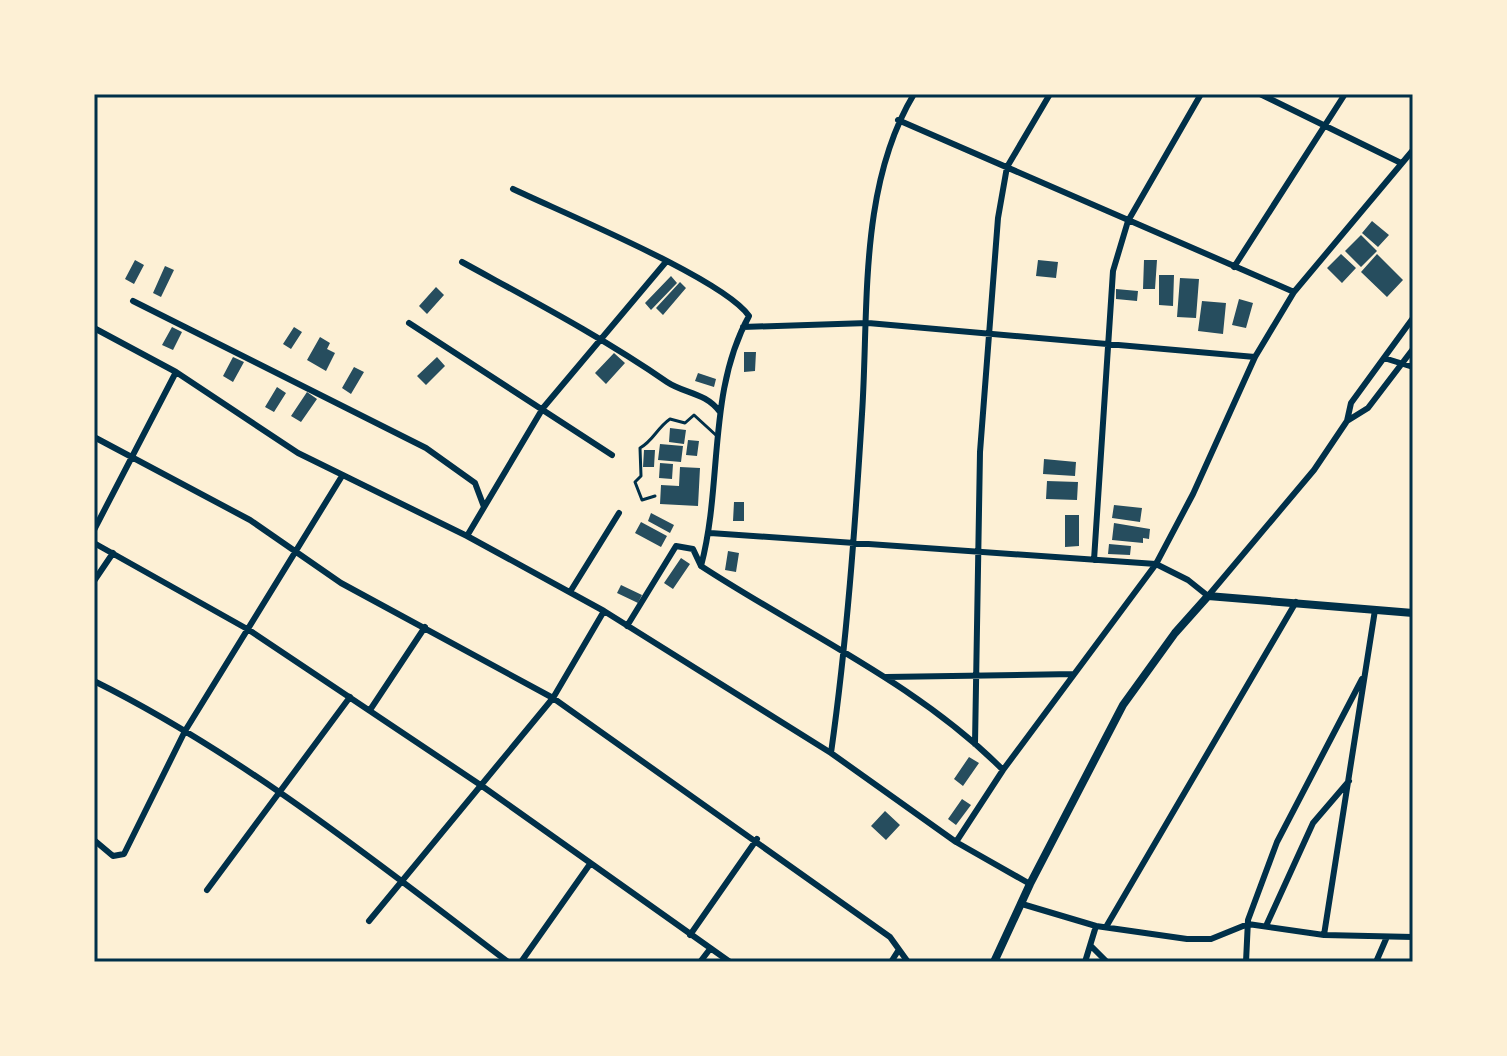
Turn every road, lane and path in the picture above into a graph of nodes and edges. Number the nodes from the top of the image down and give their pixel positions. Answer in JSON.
{"nodes":[{"id":1,"x":914,"y":94,"type":"edge"},
{"id":2,"x":1050,"y":94,"type":"edge"},
{"id":3,"x":1201,"y":94,"type":"edge"},
{"id":4,"x":1260,"y":94,"type":"edge"},
{"id":5,"x":1345,"y":94,"type":"edge"},
{"id":6,"x":898,"y":120,"type":"junction"},
{"id":7,"x":1323,"y":127,"type":"junction"},
{"id":8,"x":1413,"y":150,"type":"edge"},
{"id":9,"x":1401,"y":163,"type":"junction"},
{"id":10,"x":1007,"y":167,"type":"junction"},
{"id":11,"x":513,"y":189,"type":"dead end"},
{"id":12,"x":1128,"y":221,"type":"junction"},
{"id":13,"x":462,"y":262,"type":"dead end"},
{"id":14,"x":665,"y":263,"type":"junction"},
{"id":15,"x":1234,"y":267,"type":"junction"},
{"id":16,"x":1294,"y":292,"type":"junction"},
{"id":17,"x":133,"y":301,"type":"dead end"},
{"id":18,"x":1413,"y":318,"type":"edge"},
{"id":19,"x":409,"y":323,"type":"dead end"},
{"id":20,"x":868,"y":323,"type":"junction"},
{"id":21,"x":743,"y":327,"type":"junction"},
{"id":22,"x":94,"y":328,"type":"edge"},
{"id":23,"x":987,"y":333,"type":"junction"},
{"id":24,"x":600,"y":339,"type":"junction"},
{"id":25,"x":1111,"y":347,"type":"junction"},
{"id":26,"x":1413,"y":349,"type":"edge"},
{"id":27,"x":1255,"y":357,"type":"junction"},
{"id":28,"x":1384,"y":358,"type":"junction"},
{"id":29,"x":1402,"y":366,"type":"junction"},
{"id":30,"x":1413,"y":367,"type":"edge"},
{"id":31,"x":176,"y":372,"type":"junction"},
{"id":32,"x":543,"y":408,"type":"junction"},
{"id":33,"x":720,"y":412,"type":"junction"},
{"id":34,"x":1347,"y":421,"type":"junction"},
{"id":35,"x":94,"y":437,"type":"edge"},
{"id":36,"x":718,"y":437,"type":"junction"},
{"id":37,"x":612,"y":455,"type":"dead end"},
{"id":38,"x":133,"y":460,"type":"junction"},
{"id":39,"x":342,"y":476,"type":"junction"},
{"id":40,"x":655,"y":496,"type":"dead end"},
{"id":41,"x":484,"y":507,"type":"junction"},
{"id":42,"x":619,"y":513,"type":"dead end"},
{"id":43,"x":94,"y":530,"type":"edge"},
{"id":44,"x":710,"y":533,"type":"junction"},
{"id":45,"x":467,"y":536,"type":"junction"},
{"id":46,"x":94,"y":543,"type":"edge"},
{"id":47,"x":854,"y":544,"type":"junction"},
{"id":48,"x":977,"y":551,"type":"junction"},
{"id":49,"x":298,"y":552,"type":"junction"},
{"id":50,"x":113,"y":553,"type":"junction"},
{"id":51,"x":1094,"y":560,"type":"junction"},
{"id":52,"x":1156,"y":564,"type":"junction"},
{"id":53,"x":701,"y":566,"type":"junction"},
{"id":54,"x":94,"y":581,"type":"edge"},
{"id":55,"x":570,"y":592,"type":"junction"},
{"id":56,"x":1208,"y":596,"type":"junction"},
{"id":57,"x":1296,"y":602,"type":"junction"},
{"id":58,"x":1375,"y":610,"type":"junction"},
{"id":59,"x":604,"y":611,"type":"junction"},
{"id":60,"x":1413,"y":613,"type":"edge"},
{"id":61,"x":627,"y":626,"type":"junction"},
{"id":62,"x":425,"y":627,"type":"junction"},
{"id":63,"x":249,"y":630,"type":"junction"},
{"id":64,"x":845,"y":655,"type":"junction"},
{"id":65,"x":1366,"y":672,"type":"junction"},
{"id":66,"x":975,"y":674,"type":"junction"},
{"id":67,"x":1074,"y":674,"type":"junction"},
{"id":68,"x":886,"y":677,"type":"junction"},
{"id":69,"x":94,"y":681,"type":"edge"},
{"id":70,"x":350,"y":697,"type":"junction"},
{"id":71,"x":553,"y":698,"type":"junction"},
{"id":72,"x":370,"y":710,"type":"junction"},
{"id":73,"x":185,"y":731,"type":"junction"},
{"id":74,"x":975,"y":744,"type":"junction"},
{"id":75,"x":831,"y":753,"type":"junction"},
{"id":76,"x":1003,"y":770,"type":"junction"},
{"id":77,"x":1349,"y":781,"type":"junction"},
{"id":78,"x":482,"y":786,"type":"junction"},
{"id":79,"x":276,"y":792,"type":"junction"},
{"id":80,"x":757,"y":839,"type":"junction"},
{"id":81,"x":94,"y":840,"type":"edge"},
{"id":82,"x":956,"y":842,"type":"junction"},
{"id":83,"x":590,"y":864,"type":"junction"},
{"id":84,"x":401,"y":881,"type":"junction"},
{"id":85,"x":1030,"y":884,"type":"junction"},
{"id":86,"x":207,"y":890,"type":"dead end"},
{"id":87,"x":1022,"y":904,"type":"junction"},
{"id":88,"x":369,"y":921,"type":"dead end"},
{"id":89,"x":1248,"y":924,"type":"junction"},
{"id":90,"x":1096,"y":926,"type":"junction"},
{"id":91,"x":1266,"y":926,"type":"junction"},
{"id":92,"x":1106,"y":927,"type":"junction"},
{"id":93,"x":690,"y":935,"type":"junction"},
{"id":94,"x":1324,"y":935,"type":"junction"},
{"id":95,"x":1413,"y":937,"type":"edge"},
{"id":96,"x":1386,"y":939,"type":"junction"},
{"id":97,"x":1091,"y":946,"type":"junction"},
{"id":98,"x":710,"y":949,"type":"junction"},
{"id":99,"x":898,"y":951,"type":"junction"},
{"id":100,"x":508,"y":962,"type":"edge"},
{"id":101,"x":521,"y":962,"type":"edge"},
{"id":102,"x":700,"y":962,"type":"edge"},
{"id":103,"x":730,"y":962,"type":"edge"},
{"id":104,"x":891,"y":962,"type":"edge"},
{"id":105,"x":908,"y":962,"type":"edge"},
{"id":106,"x":994,"y":962,"type":"edge"},
{"id":107,"x":1085,"y":962,"type":"edge"},
{"id":108,"x":1107,"y":962,"type":"edge"},
{"id":109,"x":1246,"y":962,"type":"edge"},
{"id":110,"x":1376,"y":962,"type":"edge"}],
"edges":[{"from":1,"to":6,"type":"street"},
{"from":2,"to":10,"type":"street"},
{"from":3,"to":12,"type":"street"},
{"from":4,"to":7,"type":"street"},
{"from":5,"to":7,"type":"street"},
{"from":6,"to":10,"type":"street"},
{"from":6,"to":20,"type":"street"},
{"from":7,"to":9,"type":"street"},
{"from":7,"to":15,"type":"street"},
{"from":8,"to":9,"type":"street"},
{"from":9,"to":16,"type":"street"},
{"from":10,"to":12,"type":"street"},
{"from":10,"to":23,"type":"street"},
{"from":11,"to":14,"type":"street"},
{"from":12,"to":15,"type":"street"},
{"from":12,"to":25,"type":"street"},
{"from":13,"to":24,"type":"street"},
{"from":14,"to":21,"type":"street"},
{"from":14,"to":24,"type":"street"},
{"from":15,"to":16,"type":"street"},
{"from":16,"to":27,"type":"street"},
{"from":17,"to":41,"type":"street"},
{"from":18,"to":28,"type":"street"},
{"from":19,"to":32,"type":"street"},
{"from":20,"to":21,"type":"street"},
{"from":20,"to":23,"type":"street"},
{"from":20,"to":47,"type":"street"},
{"from":21,"to":33,"type":"street"},
{"from":22,"to":31,"type":"street"},
{"from":23,"to":25,"type":"street"},
{"from":23,"to":48,"type":"street"},
{"from":24,"to":32,"type":"street"},
{"from":24,"to":33,"type":"street"},
{"from":25,"to":27,"type":"street"},
{"from":25,"to":51,"type":"street"},
{"from":26,"to":29,"type":"street"},
{"from":27,"to":52,"type":"street"},
{"from":28,"to":29,"type":"street"},
{"from":28,"to":34,"type":"street"},
{"from":29,"to":30,"type":"street"},
{"from":29,"to":34,"type":"street"},
{"from":31,"to":38,"type":"street"},
{"from":31,"to":39,"type":"street"},
{"from":32,"to":37,"type":"street"},
{"from":32,"to":41,"type":"street"},
{"from":33,"to":36,"type":"street"},
{"from":34,"to":56,"type":"street"},
{"from":35,"to":38,"type":"street"},
{"from":36,"to":40,"type":"lane"},
{"from":36,"to":44,"type":"street"},
{"from":38,"to":43,"type":"street"},
{"from":38,"to":49,"type":"street"},
{"from":39,"to":45,"type":"street"},
{"from":39,"to":49,"type":"street"},
{"from":41,"to":45,"type":"street"},
{"from":42,"to":55,"type":"street"},
{"from":44,"to":47,"type":"street"},
{"from":44,"to":53,"type":"street"},
{"from":45,"to":55,"type":"street"},
{"from":46,"to":50,"type":"street"},
{"from":47,"to":48,"type":"street"},
{"from":47,"to":64,"type":"street"},
{"from":48,"to":51,"type":"street"},
{"from":48,"to":66,"type":"street"},
{"from":49,"to":62,"type":"street"},
{"from":49,"to":63,"type":"street"},
{"from":50,"to":54,"type":"street"},
{"from":50,"to":63,"type":"street"},
{"from":51,"to":52,"type":"street"},
{"from":52,"to":56,"type":"street"},
{"from":52,"to":67,"type":"street"},
{"from":53,"to":61,"type":"street"},
{"from":53,"to":64,"type":"street"},
{"from":55,"to":59,"type":"street"},
{"from":56,"to":57,"type":"street"},
{"from":56,"to":85,"type":"street"},
{"from":57,"to":58,"type":"street"},
{"from":57,"to":92,"type":"street"},
{"from":58,"to":60,"type":"street"},
{"from":58,"to":65,"type":"street"},
{"from":59,"to":61,"type":"street"},
{"from":59,"to":71,"type":"street"},
{"from":61,"to":75,"type":"street"},
{"from":62,"to":71,"type":"street"},
{"from":62,"to":72,"type":"street"},
{"from":63,"to":70,"type":"street"},
{"from":63,"to":73,"type":"street"},
{"from":64,"to":68,"type":"street"},
{"from":64,"to":75,"type":"street"},
{"from":65,"to":77,"type":"street"},
{"from":65,"to":89,"type":"street"},
{"from":66,"to":67,"type":"street"},
{"from":66,"to":68,"type":"street"},
{"from":66,"to":74,"type":"street"},
{"from":67,"to":76,"type":"street"},
{"from":68,"to":74,"type":"street"},
{"from":69,"to":73,"type":"street"},
{"from":70,"to":72,"type":"street"},
{"from":70,"to":79,"type":"street"},
{"from":71,"to":78,"type":"street"},
{"from":71,"to":80,"type":"street"},
{"from":72,"to":78,"type":"street"},
{"from":73,"to":79,"type":"street"},
{"from":73,"to":81,"type":"street"},
{"from":74,"to":76,"type":"street"},
{"from":75,"to":82,"type":"street"},
{"from":76,"to":82,"type":"street"},
{"from":77,"to":91,"type":"street"},
{"from":77,"to":94,"type":"street"},
{"from":78,"to":83,"type":"street"},
{"from":78,"to":84,"type":"street"},
{"from":79,"to":84,"type":"street"},
{"from":79,"to":86,"type":"street"},
{"from":80,"to":93,"type":"street"},
{"from":80,"to":99,"type":"street"},
{"from":82,"to":85,"type":"street"},
{"from":83,"to":93,"type":"street"},
{"from":83,"to":101,"type":"street"},
{"from":84,"to":88,"type":"street"},
{"from":84,"to":100,"type":"street"},
{"from":85,"to":87,"type":"street"},
{"from":87,"to":90,"type":"street"},
{"from":87,"to":106,"type":"street"},
{"from":89,"to":91,"type":"street"},
{"from":89,"to":92,"type":"street"},
{"from":89,"to":109,"type":"street"},
{"from":90,"to":92,"type":"street"},
{"from":90,"to":97,"type":"street"},
{"from":91,"to":94,"type":"street"},
{"from":93,"to":98,"type":"street"},
{"from":94,"to":96,"type":"street"},
{"from":95,"to":96,"type":"street"},
{"from":96,"to":110,"type":"street"},
{"from":97,"to":107,"type":"street"},
{"from":97,"to":108,"type":"street"},
{"from":98,"to":102,"type":"street"},
{"from":98,"to":103,"type":"street"},
{"from":99,"to":104,"type":"street"},
{"from":99,"to":105,"type":"street"}]}
